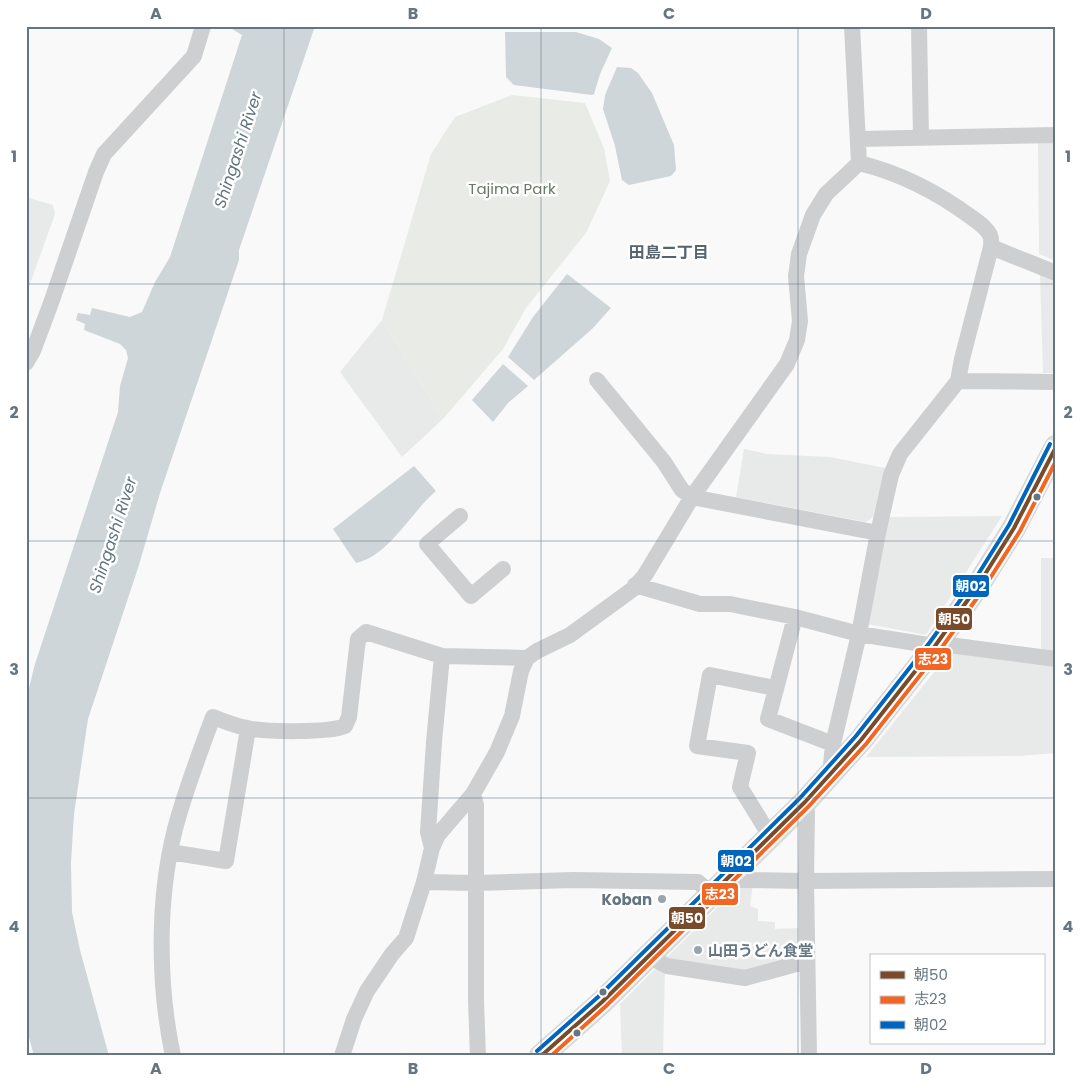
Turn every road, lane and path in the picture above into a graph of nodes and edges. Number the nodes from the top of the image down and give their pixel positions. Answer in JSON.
{"nodes":[{"id":1,"x":203,"y":26,"type":"edge"},
{"id":2,"x":852,"y":26,"type":"edge"},
{"id":3,"x":919,"y":26,"type":"edge"},
{"id":4,"x":1056,"y":135,"type":"edge"},
{"id":5,"x":921,"y":138,"type":"junction"},
{"id":6,"x":859,"y":139,"type":"junction"},
{"id":7,"x":859,"y":163,"type":"junction"},
{"id":8,"x":991,"y":247,"type":"junction"},
{"id":9,"x":1056,"y":273,"type":"edge"},
{"id":10,"x":26,"y":362,"type":"edge"},
{"id":11,"x":597,"y":380,"type":"dead end"},
{"id":12,"x":958,"y":381,"type":"junction"},
{"id":13,"x":1056,"y":382,"type":"edge"},
{"id":14,"x":1056,"y":447,"type":"edge"},
{"id":15,"x":692,"y":497,"type":"junction"},
{"id":16,"x":460,"y":516,"type":"dead end"},
{"id":17,"x":878,"y":533,"type":"junction"},
{"id":18,"x":503,"y":569,"type":"dead end"},
{"id":19,"x":636,"y":585,"type":"junction"},
{"id":20,"x":795,"y":617,"type":"junction"},
{"id":21,"x":859,"y":634,"type":"junction"},
{"id":22,"x":935,"y":646,"type":"junction"},
{"id":23,"x":442,"y":656,"type":"junction"},
{"id":24,"x":527,"y":658,"type":"junction"},
{"id":25,"x":1056,"y":659,"type":"edge"},
{"id":26,"x":775,"y":688,"type":"junction"},
{"id":27,"x":248,"y":728,"type":"junction"},
{"id":28,"x":833,"y":744,"type":"junction"},
{"id":29,"x":830,"y":776,"type":"junction"},
{"id":30,"x":474,"y":794,"type":"junction"},
{"id":31,"x":806,"y":802,"type":"junction"},
{"id":32,"x":773,"y":834,"type":"junction"},
{"id":33,"x":432,"y":848,"type":"junction"},
{"id":34,"x":170,"y":852,"type":"junction"},
{"id":35,"x":729,"y":877,"type":"junction"},
{"id":36,"x":1056,"y":879,"type":"edge"},
{"id":37,"x":806,"y":881,"type":"junction"},
{"id":38,"x":424,"y":882,"type":"junction"},
{"id":39,"x":476,"y":882,"type":"junction"},
{"id":40,"x":712,"y":894,"type":"junction"},
{"id":41,"x":648,"y":956,"type":"junction"},
{"id":42,"x":807,"y":961,"type":"junction"},
{"id":43,"x":173,"y":1056,"type":"edge"},
{"id":44,"x":342,"y":1056,"type":"edge"},
{"id":45,"x":478,"y":1056,"type":"edge"},
{"id":46,"x":541,"y":1056,"type":"edge"},
{"id":47,"x":809,"y":1056,"type":"edge"}],
"edges":[{"from":1,"to":10,"type":"street"},
{"from":2,"to":6,"type":"street"},
{"from":3,"to":5,"type":"street"},
{"from":4,"to":5,"type":"street"},
{"from":5,"to":6,"type":"street"},
{"from":6,"to":7,"type":"street"},
{"from":7,"to":8,"type":"street"},
{"from":7,"to":15,"type":"street"},
{"from":8,"to":9,"type":"street"},
{"from":8,"to":12,"type":"street"},
{"from":11,"to":15,"type":"street"},
{"from":12,"to":13,"type":"street"},
{"from":12,"to":17,"type":"street"},
{"from":14,"to":22,"type":"main road"},
{"from":15,"to":17,"type":"street"},
{"from":15,"to":19,"type":"street"},
{"from":16,"to":18,"type":"street"},
{"from":17,"to":21,"type":"street"},
{"from":19,"to":20,"type":"street"},
{"from":19,"to":24,"type":"street"},
{"from":20,"to":21,"type":"street"},
{"from":20,"to":26,"type":"street"},
{"from":21,"to":22,"type":"street"},
{"from":21,"to":28,"type":"street"},
{"from":22,"to":25,"type":"street"},
{"from":22,"to":29,"type":"main road"},
{"from":23,"to":24,"type":"street"},
{"from":23,"to":27,"type":"street"},
{"from":23,"to":33,"type":"street"},
{"from":24,"to":30,"type":"street"},
{"from":26,"to":28,"type":"street"},
{"from":26,"to":32,"type":"street"},
{"from":27,"to":34,"type":"street"},
{"from":27,"to":34,"type":"street"},
{"from":28,"to":29,"type":"street"},
{"from":29,"to":31,"type":"main road"},
{"from":30,"to":33,"type":"street"},
{"from":30,"to":39,"type":"street"},
{"from":31,"to":32,"type":"main road"},
{"from":31,"to":37,"type":"street"},
{"from":32,"to":35,"type":"main road"},
{"from":33,"to":38,"type":"street"},
{"from":34,"to":43,"type":"street"},
{"from":35,"to":37,"type":"street"},
{"from":35,"to":40,"type":"main road"},
{"from":36,"to":37,"type":"street"},
{"from":37,"to":42,"type":"street"},
{"from":38,"to":39,"type":"street"},
{"from":38,"to":44,"type":"street"},
{"from":39,"to":40,"type":"street"},
{"from":39,"to":45,"type":"street"},
{"from":40,"to":41,"type":"main road"},
{"from":41,"to":42,"type":"street"},
{"from":41,"to":46,"type":"main road"},
{"from":42,"to":47,"type":"street"}]}
